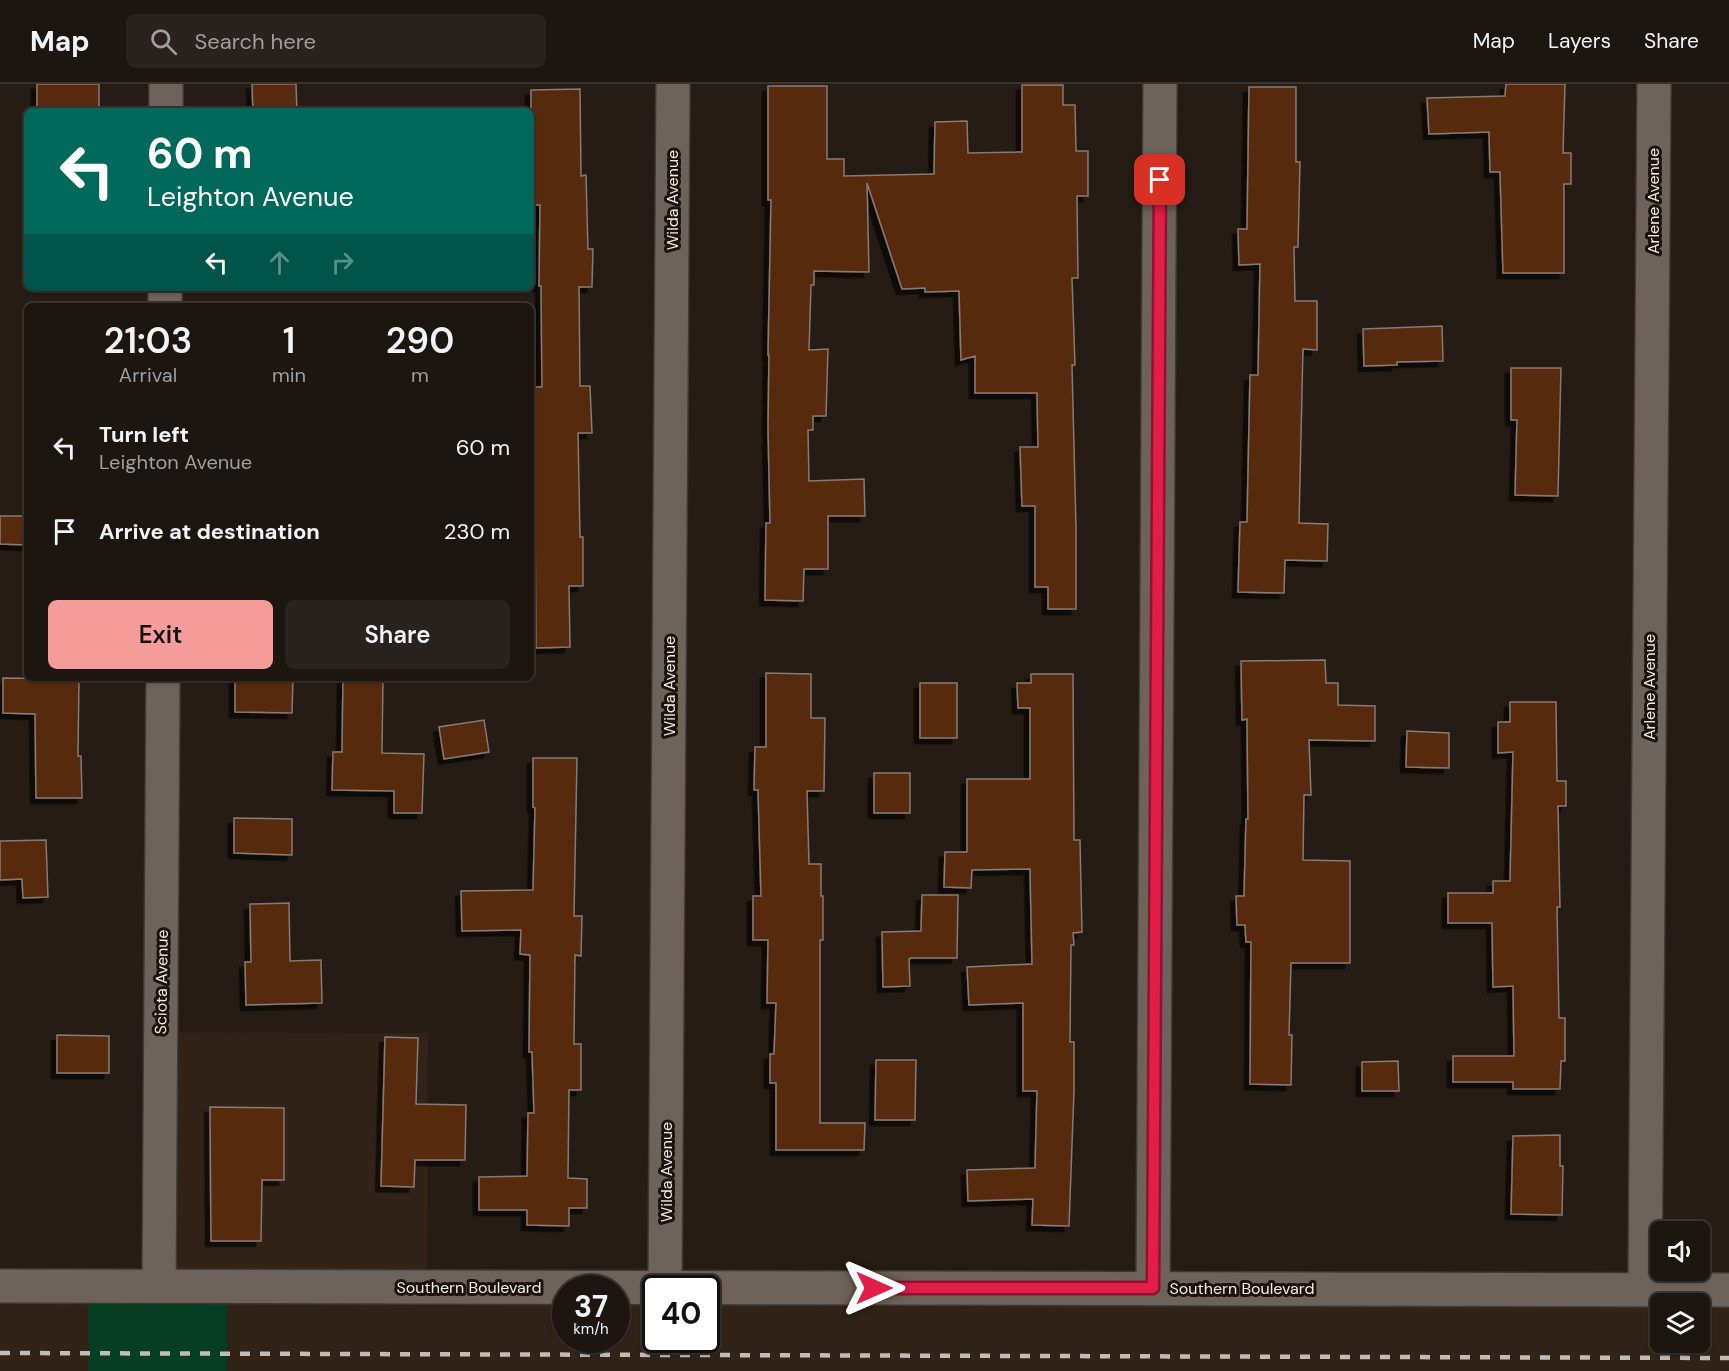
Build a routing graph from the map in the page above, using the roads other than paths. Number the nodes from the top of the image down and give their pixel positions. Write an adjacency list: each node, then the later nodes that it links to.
1 (166, 84): 5 (street)
2 (673, 84): 7 (street, Wilda Avenue)
3 (1160, 84): 12 (street)
4 (1654, 84): 13 (street, Arlene Avenue)
5 (166, 108)
6 (163, 681): 9 (street, Sciota Avenue)
7 (665, 1275)
8 (0, 1286): 9 (street, Southern Boulevard)
9 (159, 1286): 10 (street, Southern Boulevard)
10 (642, 1287)
11 (720, 1287): 12 (street, Southern Boulevard)
12 (1153, 1288): 13 (street, Southern Boulevard)
13 (1645, 1289): 14 (street, Southern Boulevard)
14 (1729, 1290)

